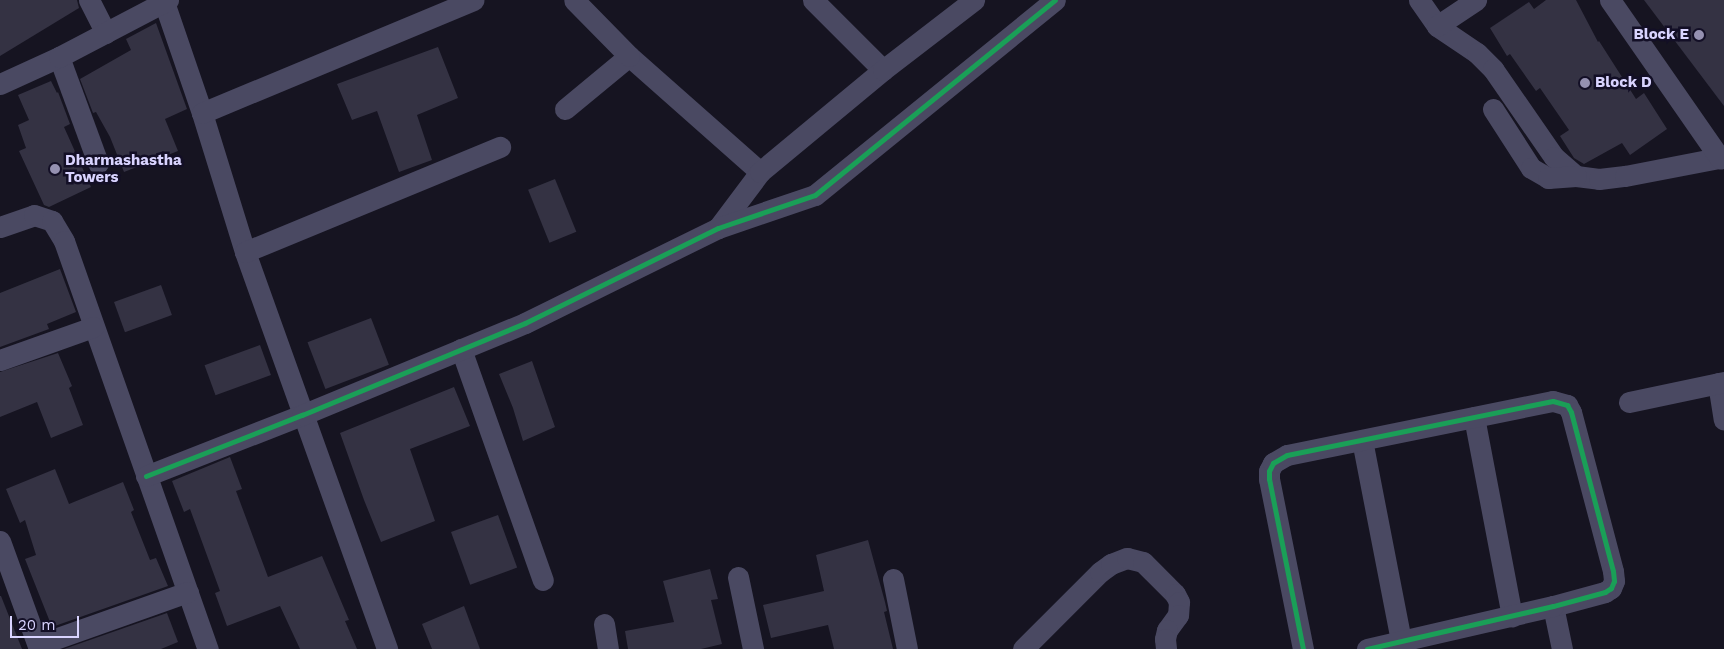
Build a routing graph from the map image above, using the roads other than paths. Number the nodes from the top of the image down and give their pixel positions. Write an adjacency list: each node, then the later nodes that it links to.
1 (89, 0): 12 (street)
2 (473, 0): 19 (street)
3 (574, 0): 13 (street)
4 (813, 0): 15 (street)
5 (974, 0): 15 (street)
6 (1055, 0): 26 (street)
7 (1419, 0): 11 (street)
8 (1476, 0): 11 (street)
9 (1610, 0): 21 (street)
10 (166, 1): 12 (street); 19 (street)
11 (1437, 26): 24 (street)
12 (106, 33): 14 (street)
13 (629, 56): 17 (street); 23 (street)
14 (59, 57): 16 (street); 22 (street)
15 (884, 70): 23 (street)
16 (0, 84)
17 (564, 109)
18 (1493, 109): 24 (street)
19 (202, 113): 27 (street)
20 (500, 147): 27 (street)
21 (1722, 157): 24 (street)
22 (98, 163)
23 (760, 172): 26 (street)
24 (1576, 176)
25 (0, 227): 28 (street)
26 (718, 228): 29 (street)
27 (245, 252): 33 (street)
28 (94, 327): 30 (street); 37 (street)
29 (461, 349): 33 (street); 42 (street)
30 (0, 360)
31 (1721, 382): 32 (street); 35 (street)
32 (1629, 402)
33 (302, 415): 37 (street); 50 (street)
34 (1474, 417): 36 (street); 44 (street); 45 (street)
35 (1724, 420)
36 (1362, 440): 47 (street); 56 (street)
37 (146, 476): 43 (street)
38 (0, 541): 39 (street)
39 (5, 567): 48 (street)
40 (738, 577): 52 (street)
41 (892, 578): 53 (street)
42 (543, 580)
43 (188, 592): 48 (street); 49 (street)
44 (1553, 606): 45 (street); 58 (street)
45 (1512, 616): 47 (street)
46 (604, 624): 51 (street)
47 (1401, 641): 57 (street)
48 (38, 647)
49 (208, 649)
50 (387, 649)
51 (608, 649)
52 (752, 649)
53 (907, 649)
54 (1023, 649): 55 (street)
55 (1166, 649)
56 (1303, 649)
57 (1367, 649)
58 (1562, 649)

